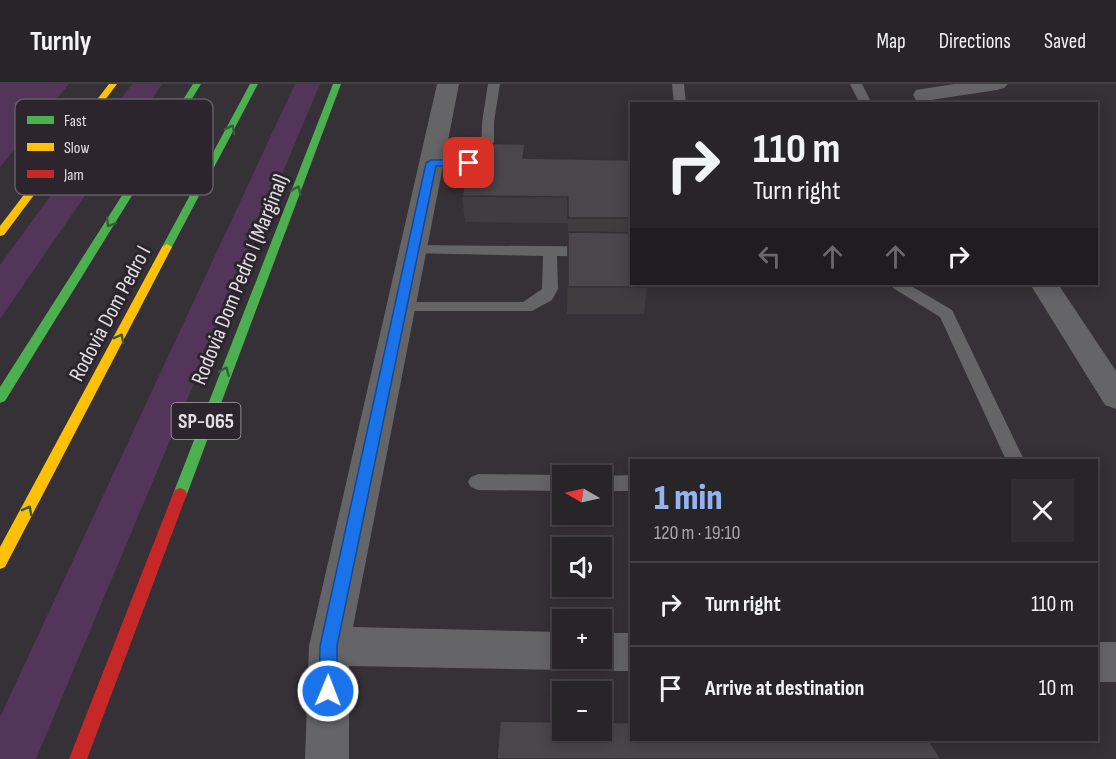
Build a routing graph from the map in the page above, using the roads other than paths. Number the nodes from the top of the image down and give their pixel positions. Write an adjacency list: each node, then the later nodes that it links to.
1 (113, 84): 11 (highway)
2 (197, 84): 12 (highway, Rodovia Dom Pedro I, one-way to 12)
3 (254, 84): 15 (highway, Rodovia Dom Pedro I, one-way to 3)
4 (337, 84): 29 (highway, Rodovia Dom Pedro I (Marginal) / SP-065, one-way to 4)
5 (448, 84): 16 (street)
6 (494, 84): 17 (lane)
7 (678, 84): 13 (lane)
8 (856, 84): 14 (lane)
9 (997, 84): 10 (street)
10 (924, 94)
11 (102, 99)
12 (188, 99)
13 (680, 102)
14 (865, 102)
15 (213, 161)
16 (431, 163): 17 (lane); 23 (street)
17 (487, 164): 18 (lane)
18 (509, 164)
19 (29, 195): 22 (highway)
20 (127, 195): 31 (highway, Rodovia Dom Pedro I, one-way to 31)
21 (195, 195): 37 (highway, Rodovia Dom Pedro I, one-way to 21)
22 (0, 233)
23 (413, 250): 24 (lane); 28 (street)
24 (550, 250): 25 (lane); 28 (lane)
25 (630, 252)
26 (900, 285): 32 (lane)
27 (1045, 285): 30 (street)
28 (402, 306): 38 (street)
29 (216, 395): 44 (highway, Rodovia Dom Pedro I (Marginal) / SP-065); 45 (highway)
30 (1116, 397)
31 (0, 398)
32 (1015, 459)
33 (478, 482): 34 (lane)
34 (552, 483)
35 (612, 483): 36 (lane)
36 (630, 483)
37 (0, 562)
38 (329, 646): 39 (street); 46 (street)
39 (552, 651)
40 (612, 652): 41 (street)
41 (630, 652)
42 (1098, 662): 43 (street)
43 (1116, 662)
44 (78, 759)
45 (84, 759)
46 (327, 759)

